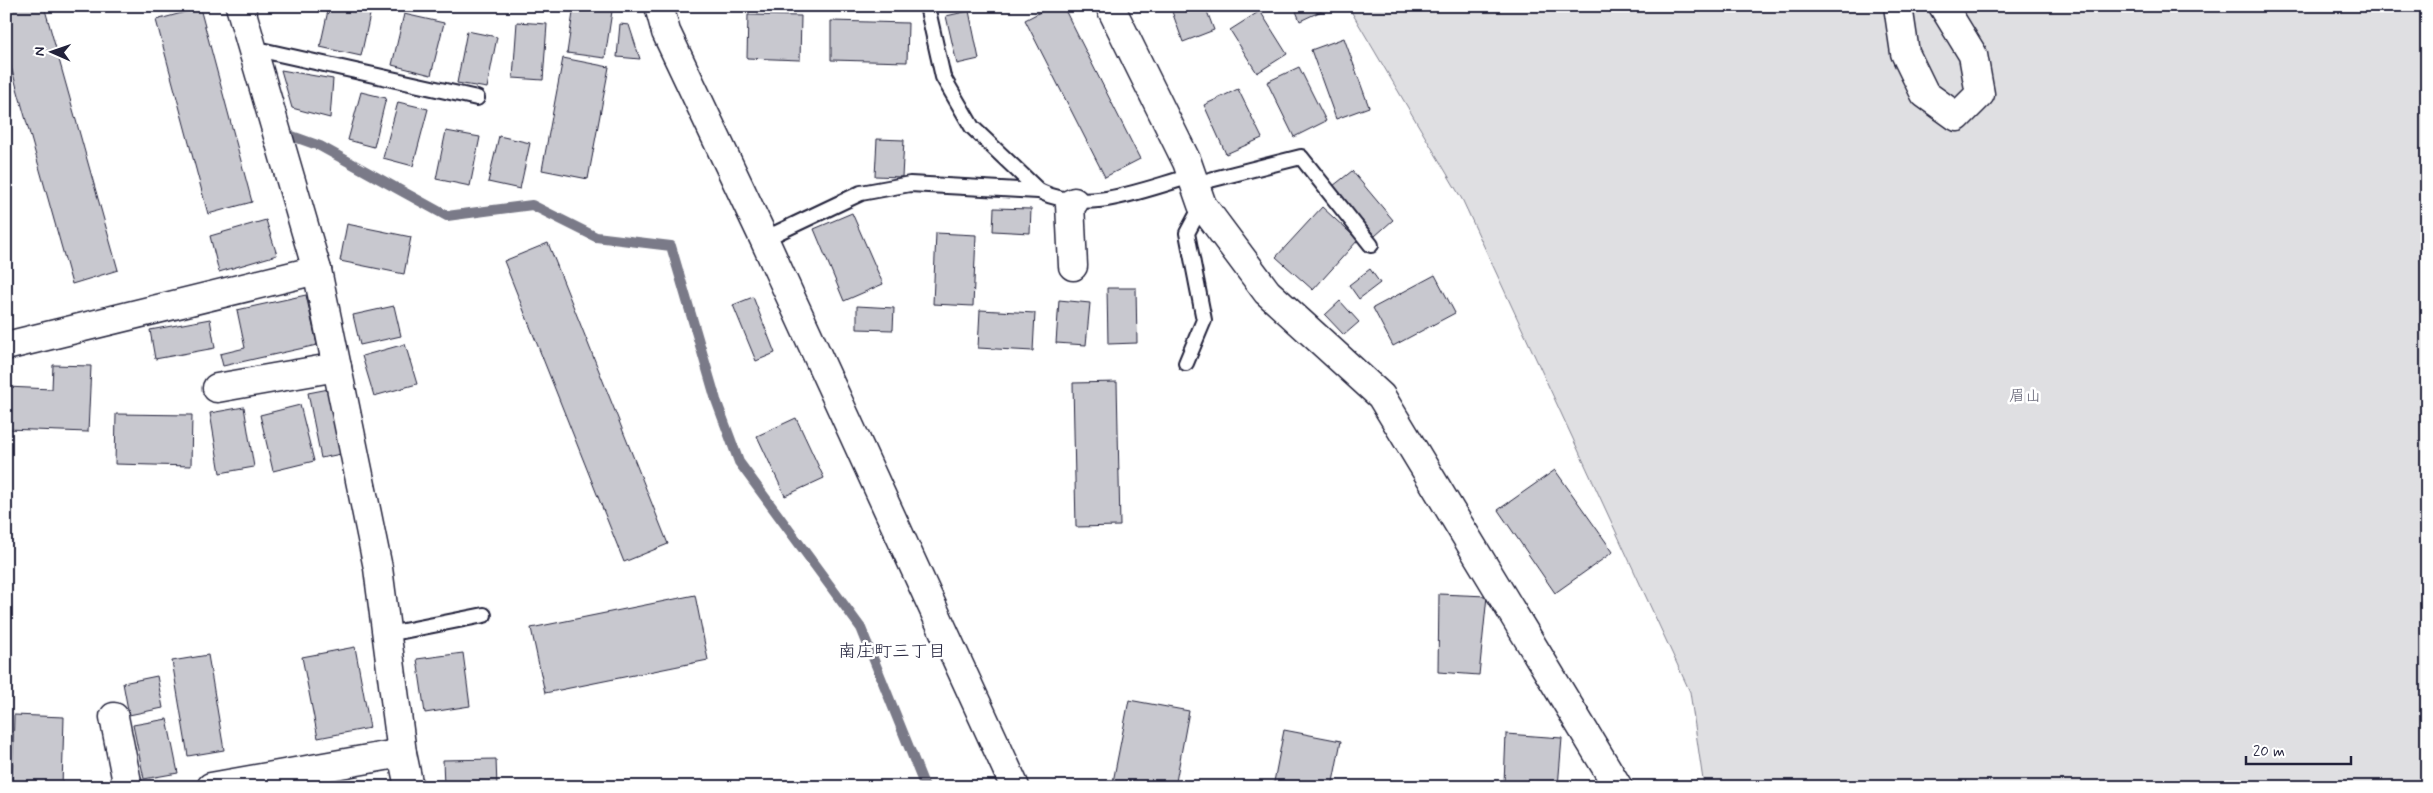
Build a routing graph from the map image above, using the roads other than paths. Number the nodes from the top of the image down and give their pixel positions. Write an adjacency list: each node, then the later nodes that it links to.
1 (240, 6): 7 (street)
2 (659, 6): 12 (street)
3 (927, 6): 10 (lane)
4 (1110, 6): 9 (street)
5 (1898, 6): 6 (street)
6 (1943, 6)
7 (252, 48): 8 (lane); 15 (street)
8 (477, 98)
9 (1196, 188): 11 (lane); 13 (lane); 17 (lane); 28 (street)
10 (1039, 191): 11 (lane); 12 (lane)
11 (1074, 202): 14 (street)
12 (764, 239): 27 (street)
13 (1371, 245)
14 (1073, 266)
15 (317, 270): 16 (street); 18 (street)
16 (6, 346)
17 (1186, 363)
18 (336, 367): 19 (street); 21 (street)
19 (217, 388)
20 (484, 614): 21 (lane)
21 (388, 634): 23 (street)
22 (114, 717): 24 (street)
23 (402, 753): 25 (street); 26 (street)
24 (128, 787)
25 (211, 787)
26 (409, 787)
27 (1015, 787)
28 (1618, 787)

